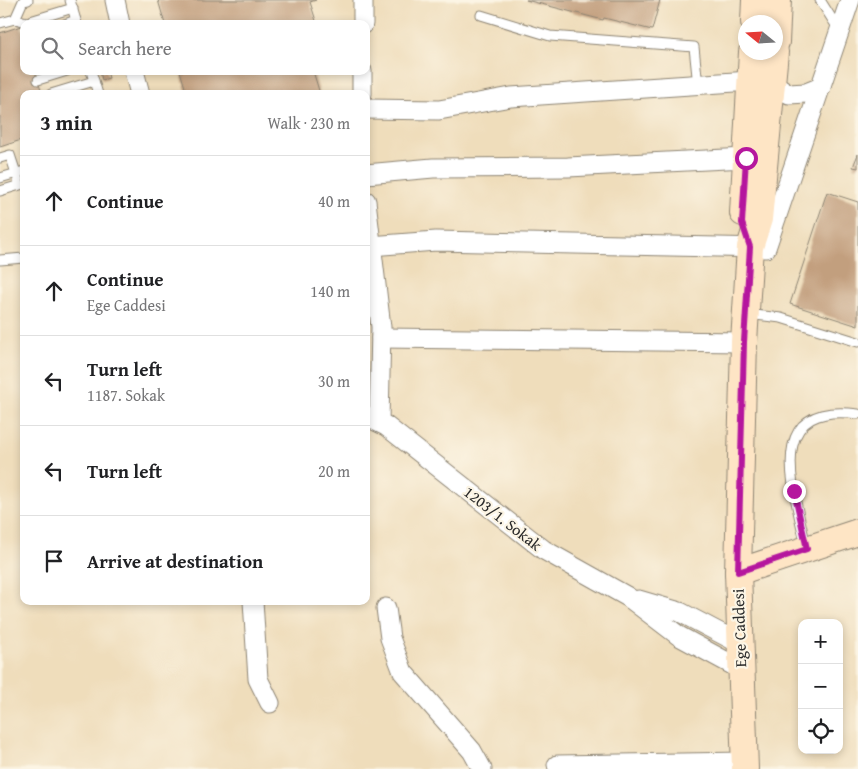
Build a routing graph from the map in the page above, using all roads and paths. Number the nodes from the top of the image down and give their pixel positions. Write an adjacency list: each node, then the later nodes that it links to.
1 (28, 0): 12 (lane)
2 (115, 0): 16 (street)
3 (363, 0): 17 (street)
4 (755, 0): 10 (street)
5 (778, 0): 11 (street)
6 (820, 0): 19 (lane)
7 (850, 0): 19 (street)
8 (72, 4): 14 (lane); 15 (lane)
9 (481, 15): 29 (lane)
10 (754, 15)
11 (777, 15)
12 (15, 19): 13 (lane); 18 (lane)
13 (20, 20)
14 (32, 20)
15 (76, 20)
16 (116, 20)
17 (363, 20)
18 (0, 23)
19 (839, 30): 30 (street)
20 (754, 60): 28 (street)
21 (771, 60): 28 (street)
22 (55, 75): 26 (lane)
23 (92, 75): 27 (lane)
24 (135, 75): 33 (street)
25 (362, 75): 34 (street)
26 (38, 80)
27 (94, 81): 31 (lane); 32 (lane)
28 (761, 82): 29 (street); 30 (street); 37 (street); 44 (street)
29 (698, 86): 35 (street)
30 (821, 87): 44 (street)
31 (64, 90)
32 (97, 90)
33 (139, 90)
34 (362, 90)
35 (370, 109)
36 (0, 158): 38 (lane)
37 (746, 158): 40 (street); 44 (street)
38 (18, 170): 39 (lane); 41 (lane); 42 (lane)
39 (0, 172)
40 (370, 174)
41 (0, 178)
42 (0, 192)
43 (370, 246): 44 (street); 48 (street)
44 (750, 247): 47 (street, Ege Caddesi)
45 (20, 258): 46 (lane)
46 (0, 260)
47 (746, 314): 49 (street, Ege Caddesi); 50 (lane)
48 (381, 338): 49 (street); 52 (street)
49 (744, 342): 55 (street, Ege Caddesi)
50 (858, 342)
51 (858, 414): 54 (lane)
52 (377, 421): 56 (street, 1203/1. Sokak)
53 (858, 532): 54 (street)
54 (807, 549): 55 (street)
55 (738, 572): 59 (street, Ege Caddesi)
56 (628, 598): 59 (street, 1203/1. Sokak); 60 (street, 1203/1. Sokak)
57 (253, 605): 61 (street)
58 (386, 608): 64 (street)
59 (739, 643): 60 (street, Ege Caddesi)
60 (740, 669): 63 (street, Ege Caddesi)
61 (270, 703)
62 (556, 765): 63 (street)
63 (745, 766)
64 (482, 769)

